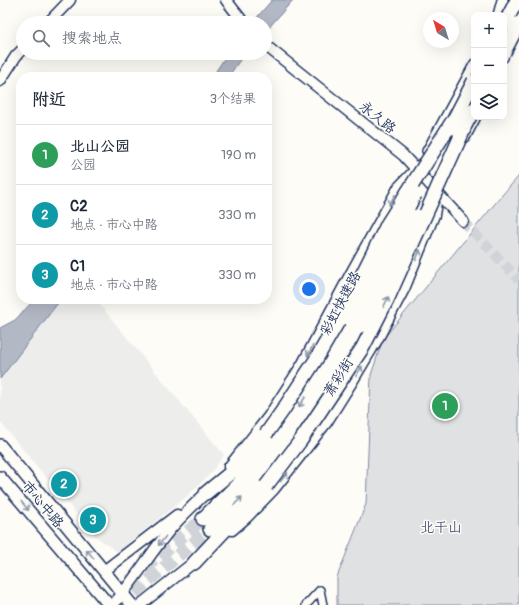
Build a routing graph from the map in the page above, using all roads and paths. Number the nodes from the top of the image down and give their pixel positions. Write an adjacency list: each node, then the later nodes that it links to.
1 (70, 0): 6 (main road)
2 (226, 0): 7 (main road)
3 (503, 0): 5 (street); 10 (street)
4 (517, 0): 8 (highway, bridge)
5 (498, 12)
6 (55, 16)
7 (239, 16)
8 (507, 19)
9 (519, 23): 11 (highway, bridge)
10 (506, 48)
11 (506, 48)
12 (272, 52): 23 (main road, 永久路)
13 (16, 56): 16 (main road)
14 (471, 69): 23 (street)
15 (471, 80): 23 (main road)
16 (0, 81)
17 (472, 84): 21 (highway, 彩虹快速路, bridge)
18 (471, 114): 22 (highway, 彩虹快速路, bridge)
19 (471, 114): 24 (main road, 萧彩街)
20 (476, 120): 24 (street)
21 (452, 122): 26 (highway, 彩虹快速路, bridge); 29 (highway, one-way to 29, bridge)
22 (464, 129): 26 (highway, 彩虹快速路, bridge); 31 (highway, one-way to 22, bridge)
23 (416, 170): 24 (main road, 永久路); 29 (main road, one-way to 29)
24 (438, 193): 25 (main road, 永久路); 31 (main road, 萧彩街, one-way to 24)
25 (463, 221)
26 (355, 323): 30 (highway, 彩虹快速路)
27 (0, 445): 32 (main road, 市心中路, one-way to 27)
28 (0, 477): 34 (main road, 市心中路, one-way to 34)
29 (206, 493): 32 (main road); 33 (main road, one-way to 33)
30 (206, 524)
31 (194, 563): 37 (main road, 萧彩街)
32 (104, 571): 33 (main road, 市心中路)
33 (123, 594): 35 (main road); 36 (main road, 市心中路)
34 (109, 605)
35 (112, 605)
36 (132, 605)
37 (140, 605)
38 (306, 605): 39 (street)
39 (323, 605)

